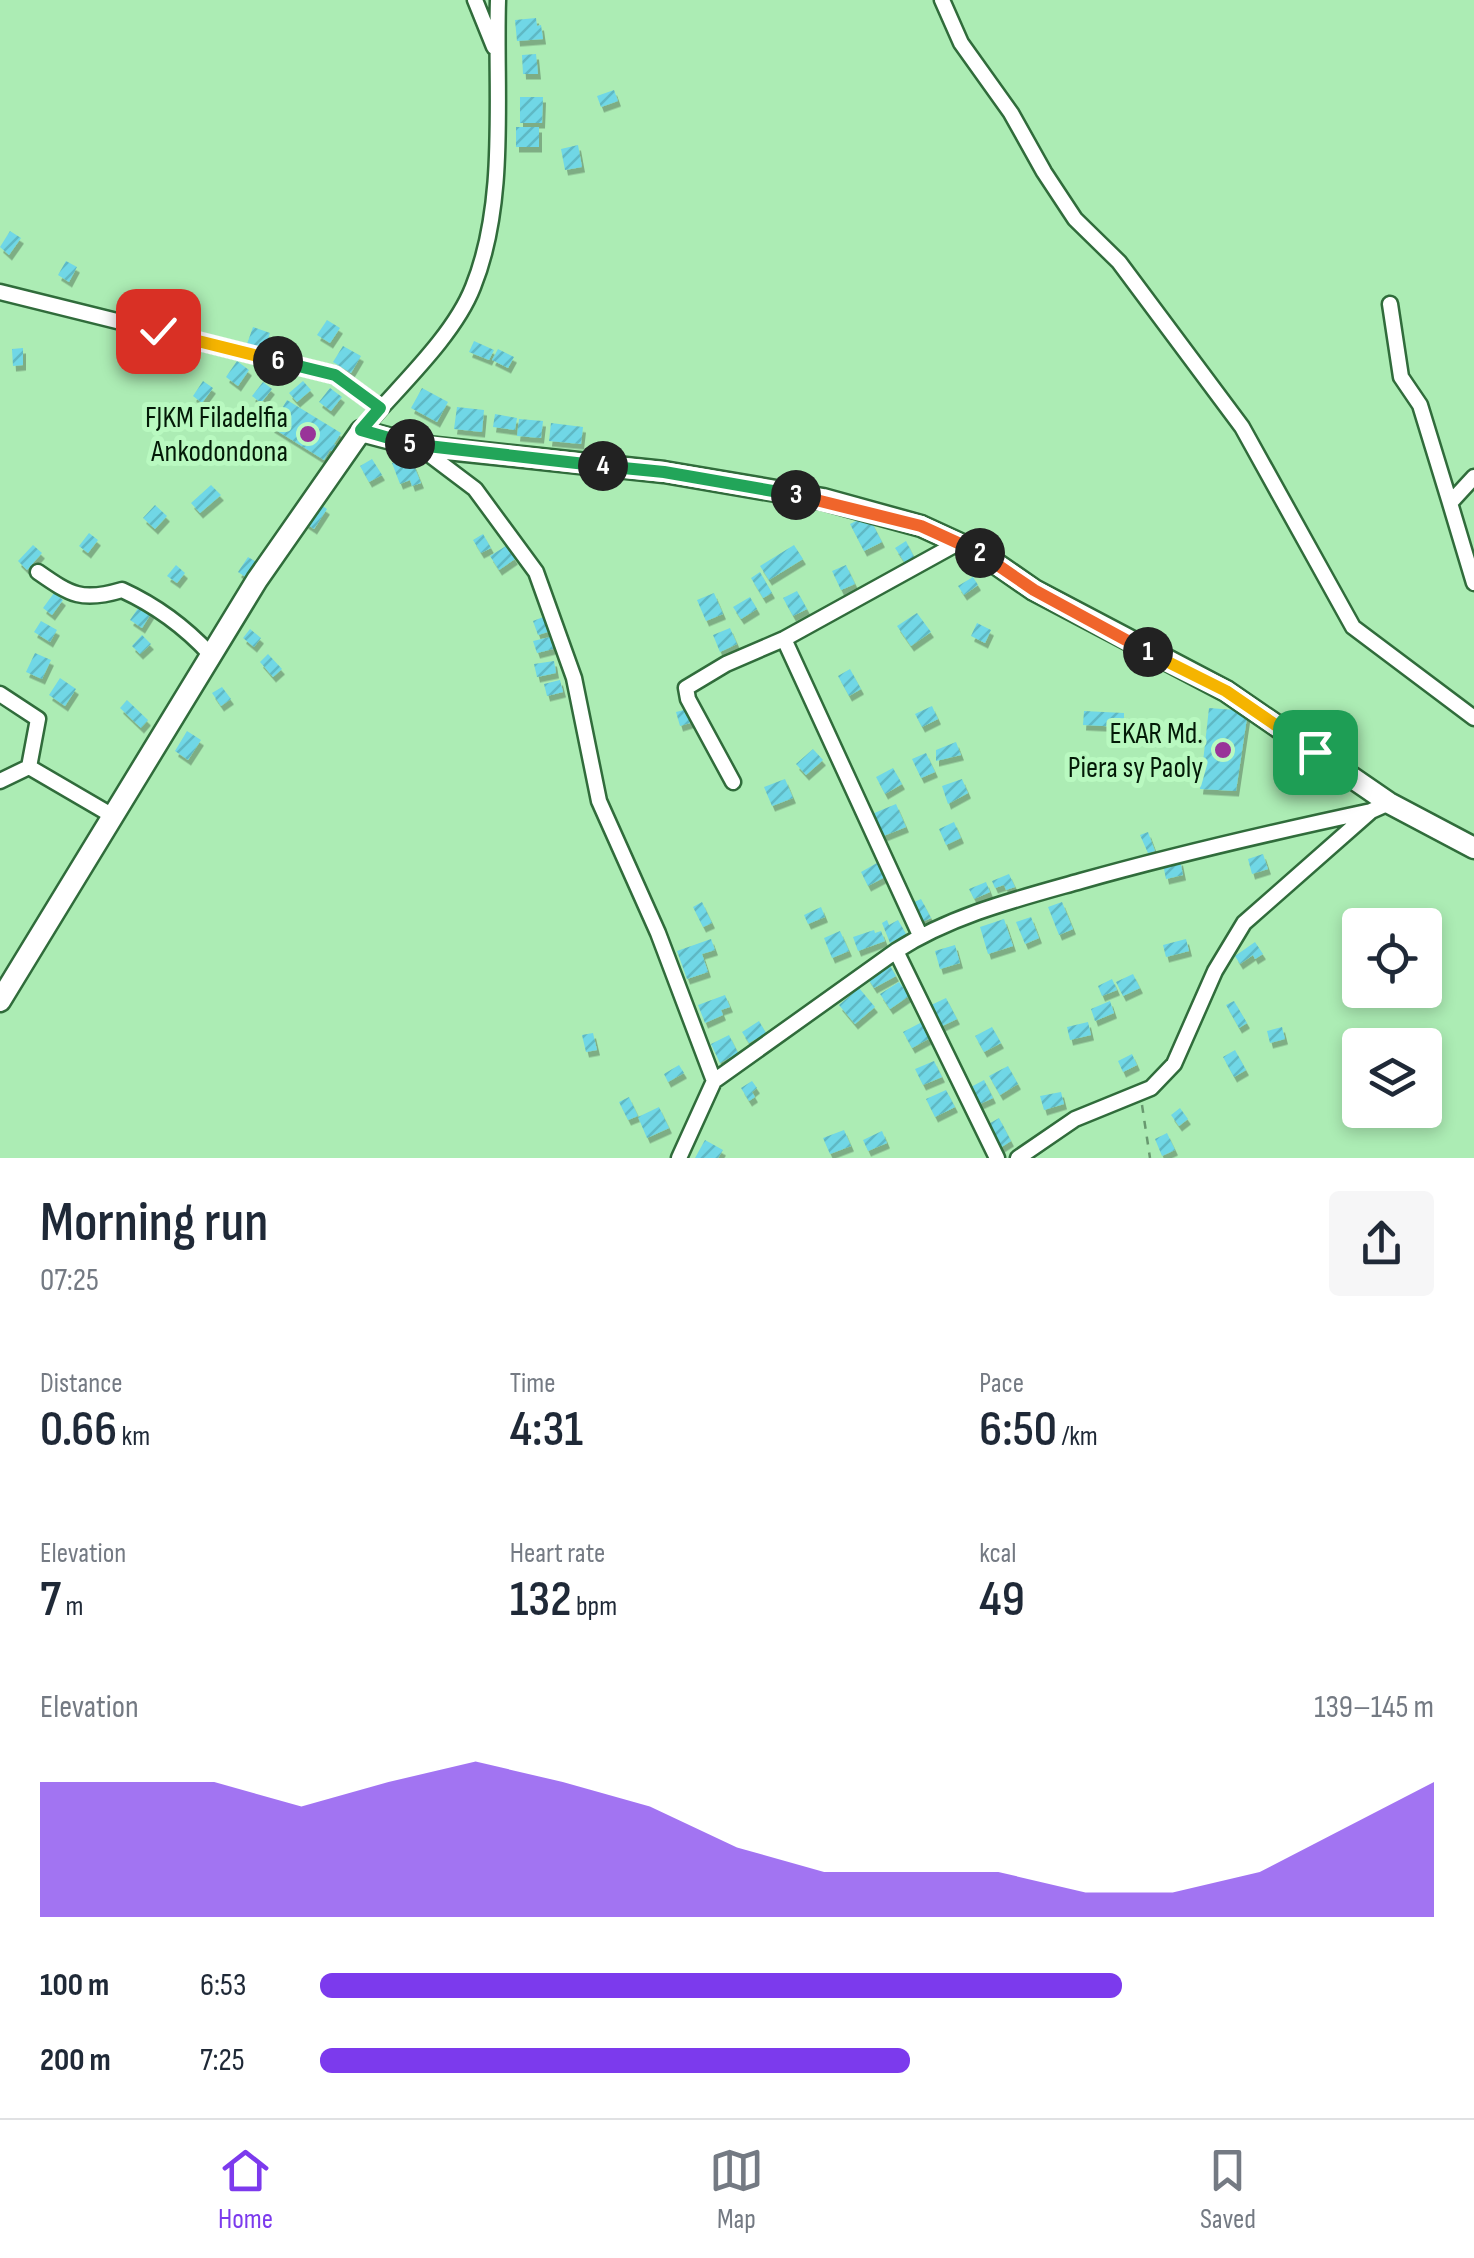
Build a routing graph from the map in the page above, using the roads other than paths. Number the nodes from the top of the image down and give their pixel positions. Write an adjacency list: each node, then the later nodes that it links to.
1 (475, 0): 4 (street)
2 (498, 0): 4 (street)
3 (942, 0): 18 (street)
4 (496, 52): 7 (street)
5 (0, 292): 7 (street)
6 (1390, 304): 11 (street)
7 (380, 408): 8 (street)
8 (361, 430): 9 (street); 16 (street)
9 (418, 446): 12 (street); 28 (street)
10 (1474, 476): 11 (street)
11 (1450, 502): 14 (street)
12 (958, 544): 15 (street); 22 (street)
13 (38, 572): 16 (street)
14 (1474, 583)
15 (784, 639): 21 (street); 25 (street)
16 (210, 654): 23 (street)
17 (0, 694): 19 (street)
18 (1474, 718)
19 (29, 767): 20 (street); 23 (street)
20 (0, 781)
21 (733, 782)
22 (1380, 807): 24 (street); 25 (street); 31 (street)
23 (114, 816): 27 (street)
24 (1474, 848)
25 (920, 936): 26 (street)
26 (896, 951): 28 (street); 30 (street)
27 (0, 1001)
28 (714, 1081): 29 (street)
29 (679, 1158)
30 (997, 1158)
31 (1018, 1158)

